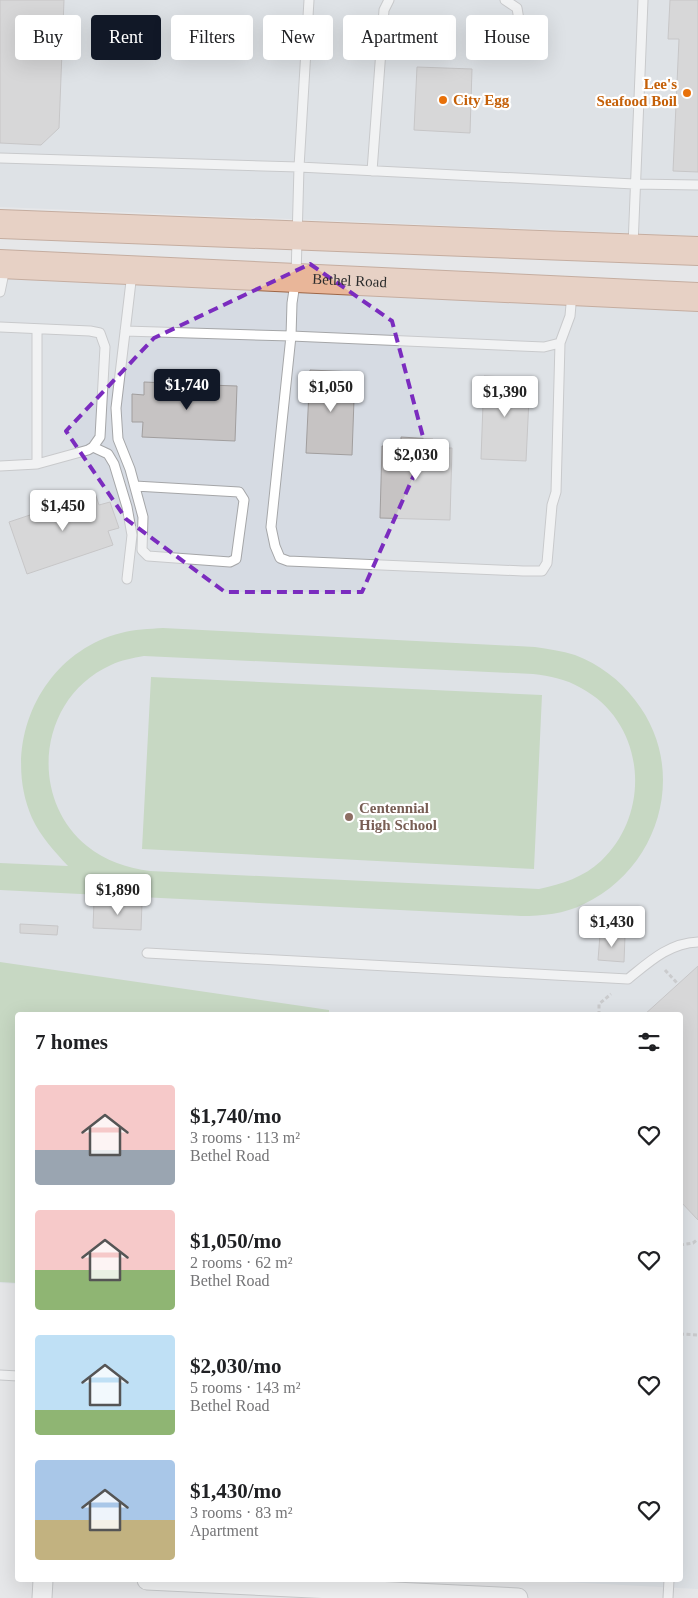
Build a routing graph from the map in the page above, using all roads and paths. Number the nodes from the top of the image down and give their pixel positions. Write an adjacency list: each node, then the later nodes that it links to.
1 (309, 0): 7 (lane)
2 (389, 0): 8 (lane)
3 (505, 0): 5 (lane)
4 (643, 0): 9 (lane)
5 (518, 15)
6 (0, 158): 7 (lane)
7 (299, 167): 8 (lane); 12 (lane)
8 (372, 171): 9 (lane)
9 (634, 184): 10 (lane); 13 (lane)
10 (698, 185)
11 (0, 224): 12 (main road)
12 (298, 236): 13 (main road); 17 (lane)
13 (633, 249): 14 (main road)
14 (698, 251)
15 (3, 264): 16 (main road, Bethel Road); 19 (lane)
16 (133, 270): 17 (main road, Bethel Road); 23 (lane)
17 (296, 277): 18 (main road, Bethel Road); 24 (lane)
18 (572, 290): 20 (main road, Bethel Road); 25 (lane)
19 (0, 292)
20 (698, 297)
21 (0, 327): 22 (lane)
22 (37, 329): 26 (lane); 27 (lane)
23 (126, 331): 24 (lane); 29 (lane)
24 (291, 336): 25 (lane); 25 (lane)
25 (560, 343)
26 (93, 447): 27 (lane); 30 (lane)
27 (37, 464): 28 (lane)
28 (0, 466)
29 (135, 486): 29 (lane)
30 (127, 579)
31 (698, 942): 32 (lane)
32 (147, 953)
33 (698, 1239): 34 (path)
34 (696, 1243): 35 (path)
35 (683, 1245)
36 (683, 1334): 37 (path)
37 (698, 1334)
38 (0, 1376): 39 (lane)
39 (15, 1376)
40 (43, 1582): 44 (street)
41 (231, 1582): 43 (street)
42 (669, 1582): 46 (lane)
43 (380, 1586): 45 (street)
44 (42, 1598)
45 (518, 1598)
46 (668, 1598)

